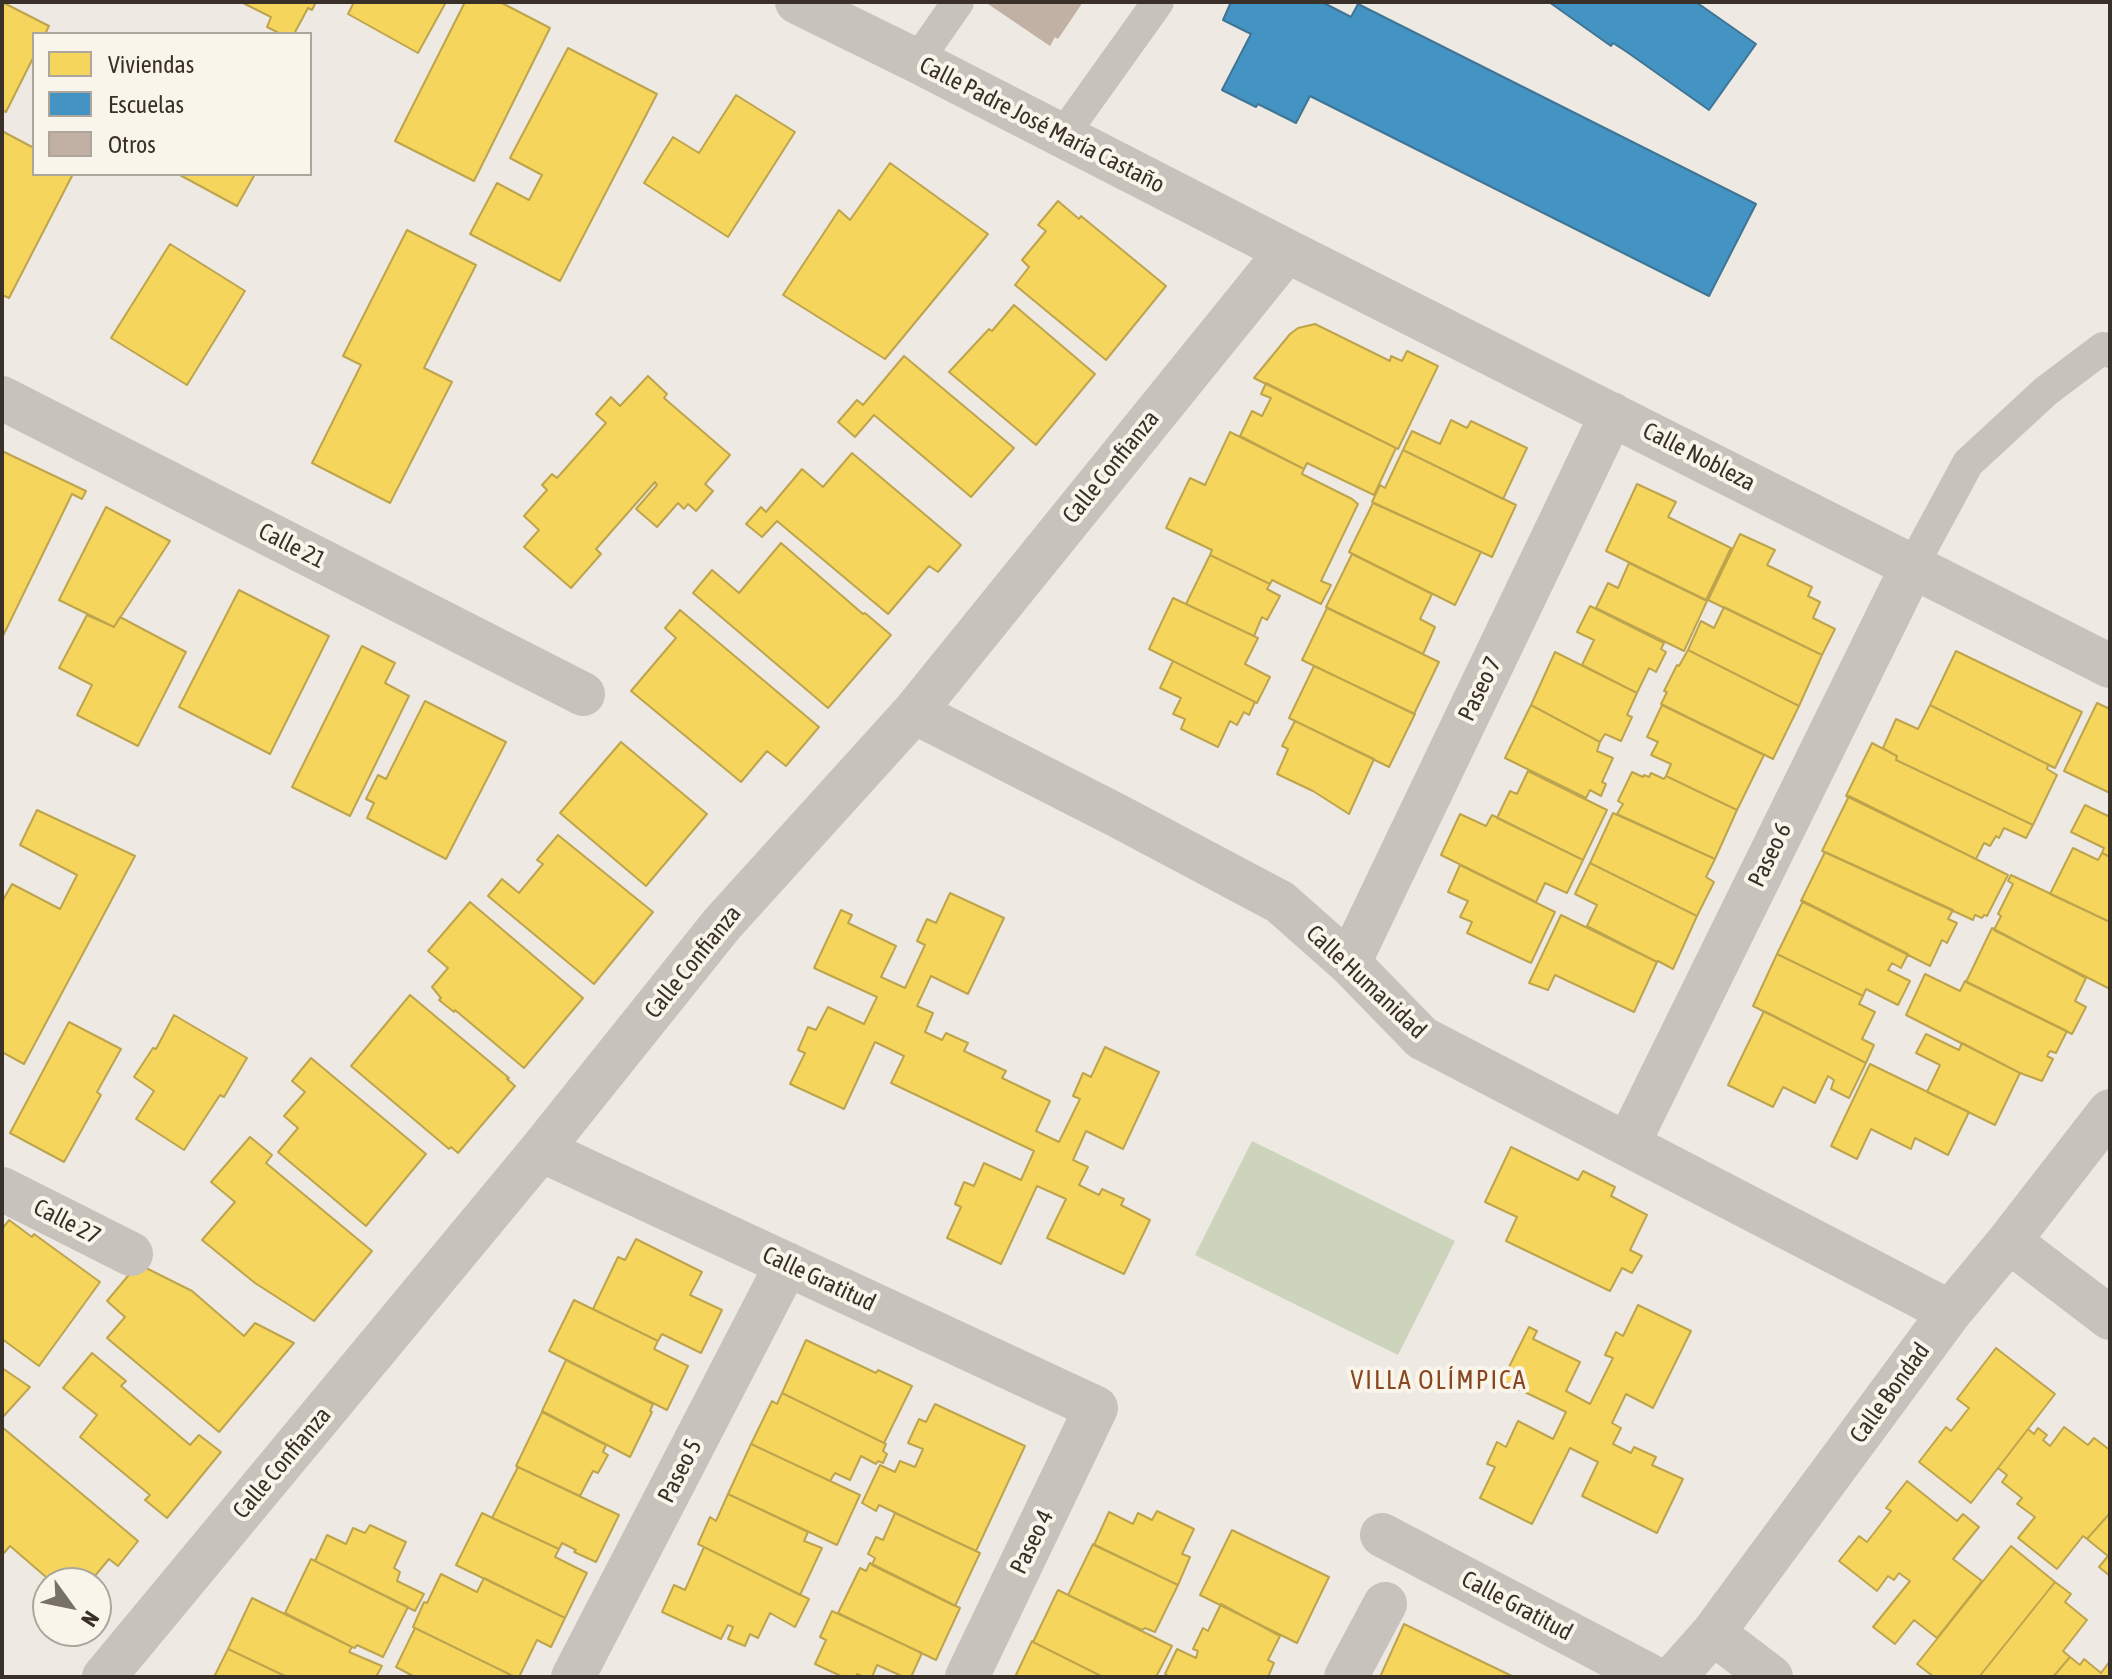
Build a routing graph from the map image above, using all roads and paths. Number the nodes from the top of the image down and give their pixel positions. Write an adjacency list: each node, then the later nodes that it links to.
1 (797, 2): 4 (street, Calle Padre José María Castaño)
2 (958, 2): 4 (lane)
3 (1158, 2): 5 (lane)
4 (917, 61): 5 (street, Calle Padre José María Castaño)
5 (1063, 135): 6 (street, Calle Padre José María Castaño)
6 (1287, 251): 9 (street, Calle Nobleza); 13 (street, Calle Confianza)
7 (2110, 352): 10 (lane)
8 (2, 398): 12 (street, Calle 21)
9 (1612, 414): 10 (street, Calle Nobleza); 14 (street, Paseo 7)
10 (1913, 565): 11 (street, Calle Nobleza); 16 (street, Paseo 6)
11 (2110, 666)
12 (583, 694)
13 (914, 712): 14 (street, Calle Humanidad); 17 (street, Calle Confianza)
14 (1349, 963): 16 (street, Calle Humanidad)
15 (2110, 1111): 19 (street, Calle Bondad)
16 (1628, 1144): 22 (street, Calle Humanidad)
17 (541, 1150): 21 (street, Calle Gratitud); 28 (street, Calle Confianza)
18 (2, 1189): 20 (street, Calle 27)
19 (2009, 1241): 22 (street, Calle Bondad); 23 (street)
20 (131, 1254)
21 (787, 1264): 24 (street, Calle Gratitud); 29 (street, Paseo 5)
22 (1950, 1312): 27 (street, Calle Bondad)
23 (2110, 1318)
24 (1096, 1408): 30 (street, Paseo 4)
25 (1382, 1535): 32 (street, Calle Gratitud)
26 (1385, 1604): 31 (street)
27 (1713, 1633): 33 (street, Calle Bondad); 34 (street)
28 (104, 1677)
29 (573, 1677)
30 (967, 1677)
31 (1346, 1677)
32 (1652, 1677)
33 (1674, 1677)
34 (1771, 1677)

